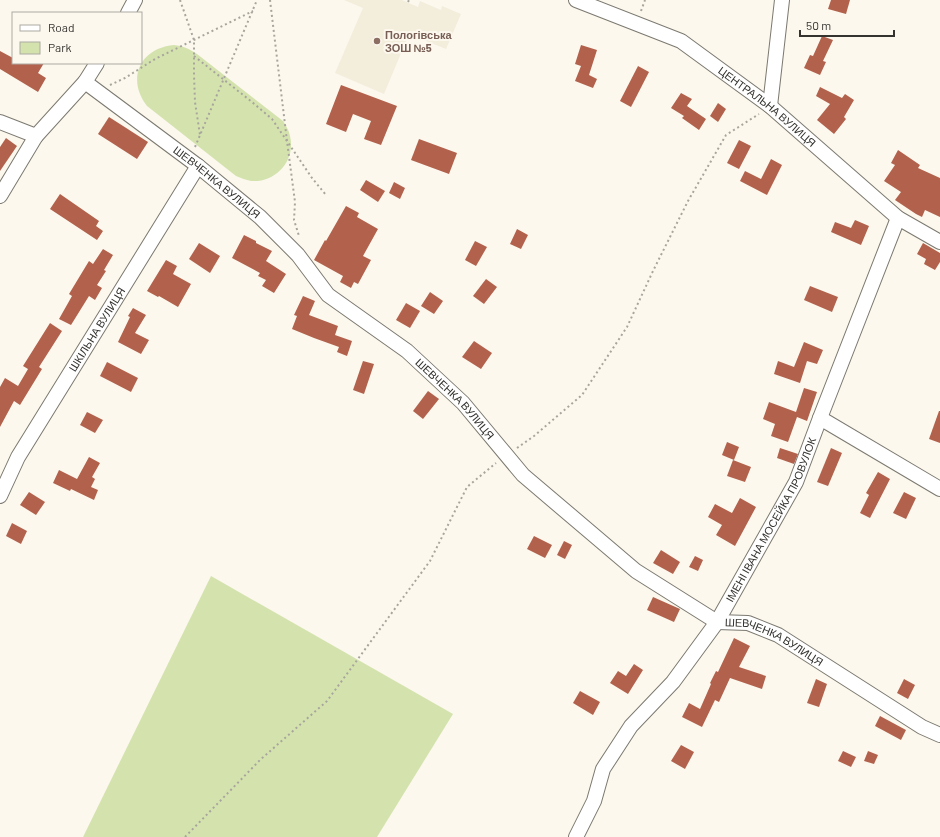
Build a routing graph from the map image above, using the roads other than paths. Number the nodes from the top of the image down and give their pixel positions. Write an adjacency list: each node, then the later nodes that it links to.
1 (136, 0): 4 (street)
2 (576, 0): 7 (street, ЦЕНТРАЛЬНА ВУЛИЦЯ)
3 (782, 0): 7 (street)
4 (129, 12)
5 (96, 64): 6 (street)
6 (85, 82): 9 (street); 10 (street, ШЕВЧЕНКА ВУЛИЦЯ)
7 (770, 106): 12 (street, ЦЕНТРАЛЬНА ВУЛИЦЯ)
8 (0, 122): 9 (street)
9 (36, 136): 11 (street)
10 (194, 163): 16 (street, ШКІЛЬНА ВУЛИЦЯ); 17 (street, ШЕВЧЕНКА ВУЛИЦЯ)
11 (0, 196)
12 (898, 218): 13 (street, ЦЕНТРАЛЬНА ВУЛИЦЯ); 14 (street, ІМЕНІ ІВАНА МОСЕЙКА ПРОВУЛОК)
13 (940, 242)
14 (820, 418): 15 (street); 17 (street, ІМЕНІ ІВАНА МОСЕЙКА ПРОВУЛОК)
15 (940, 489)
16 (0, 496)
17 (717, 622): 18 (street, ШЕВЧЕНКА ВУЛИЦЯ); 19 (street, ІМЕНІ ІВАНА МОСЕЙКА ПРОВУЛОК)
18 (940, 735)
19 (576, 837)

